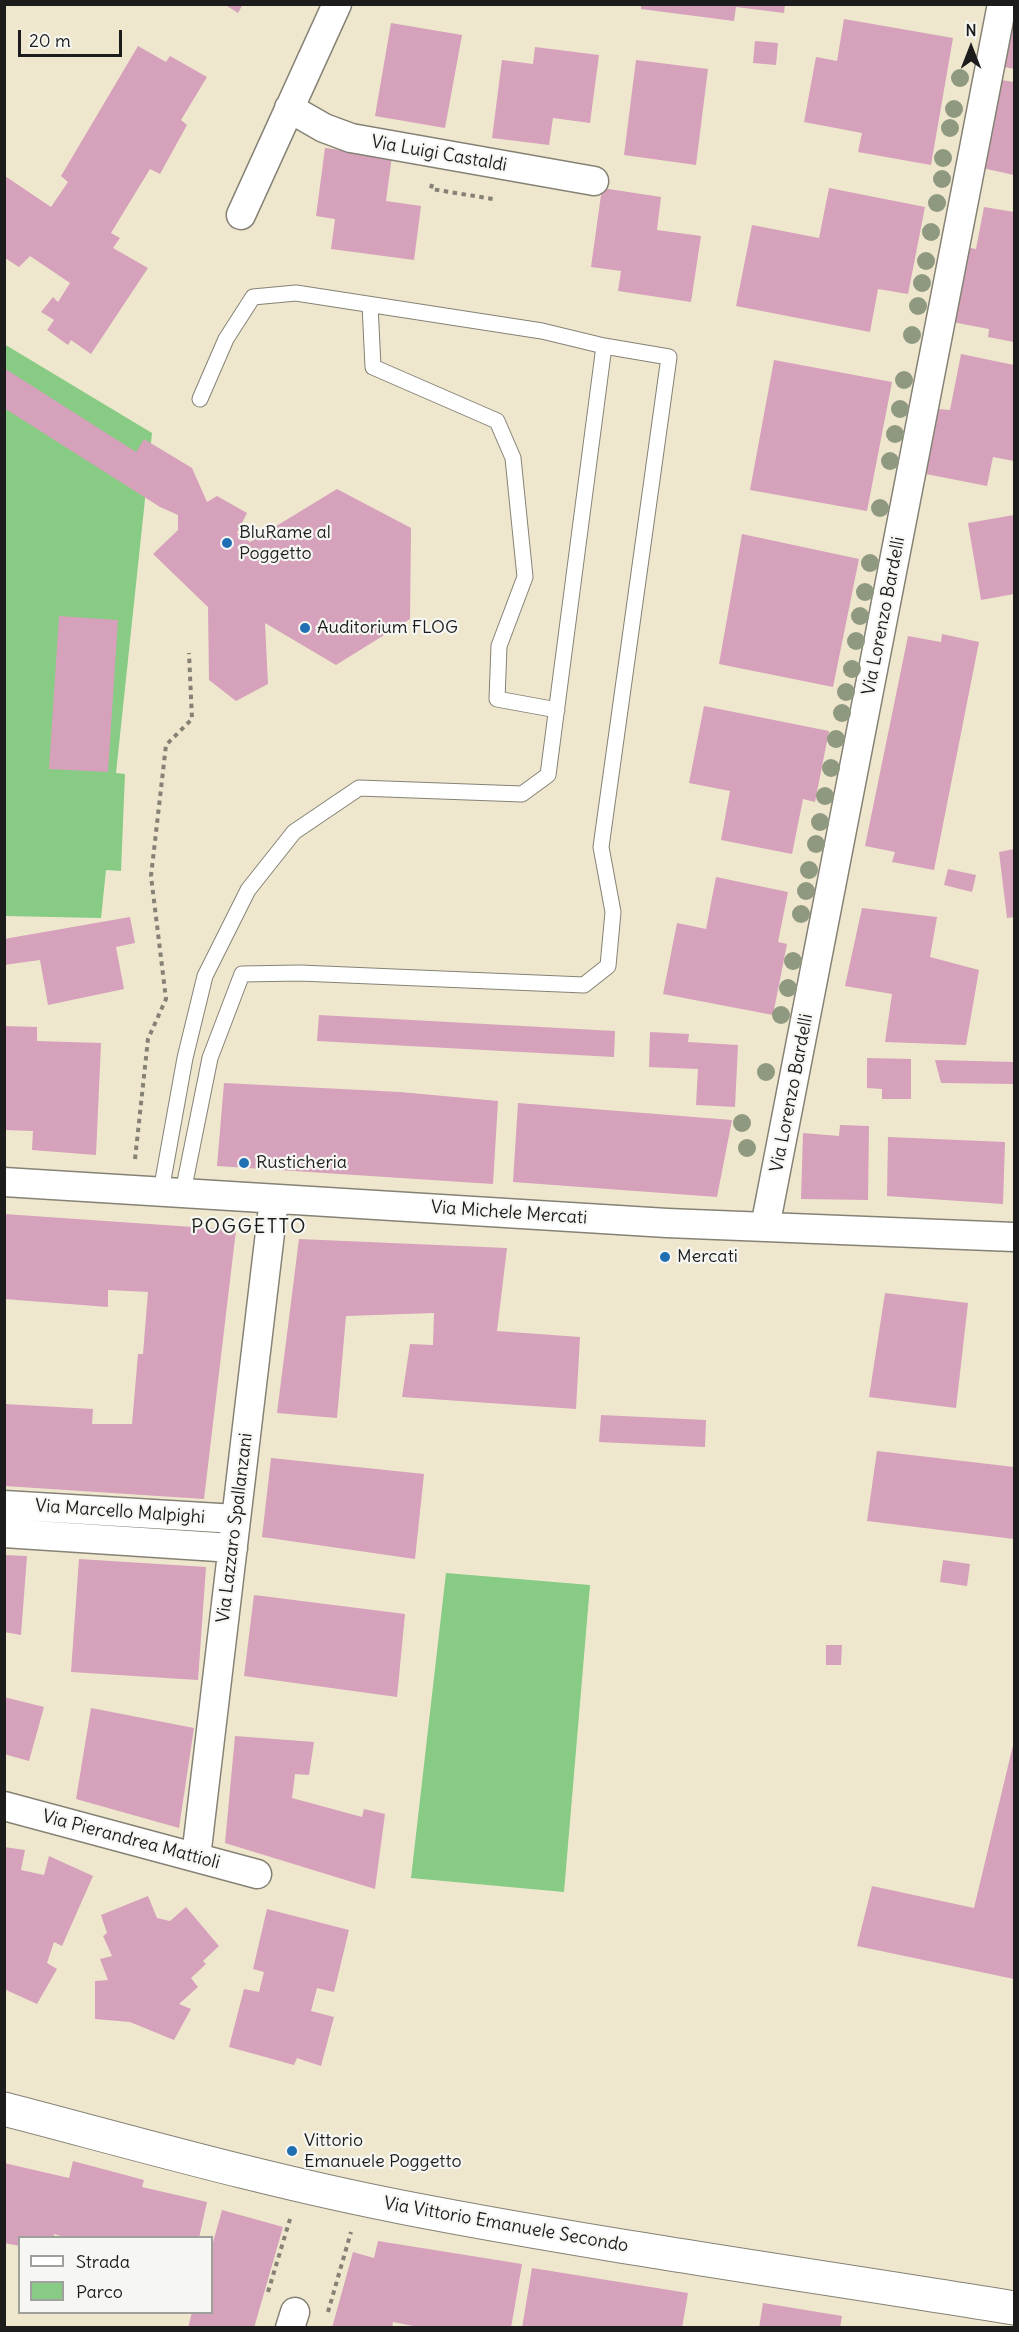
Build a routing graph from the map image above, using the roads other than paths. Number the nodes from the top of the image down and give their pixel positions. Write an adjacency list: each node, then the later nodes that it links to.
1 (338, 4): 3 (street)
2 (1002, 4): 13 (street, Via Lorenzo Bardelli)
3 (289, 108): 4 (street, Via Luigi Castaldi); 5 (street)
4 (594, 181)
5 (241, 215)
6 (370, 305): 7 (lane); 8 (lane); 9 (lane)
7 (604, 346): 9 (lane); 11 (lane)
8 (200, 399)
9 (557, 710): 11 (lane)
10 (4, 1182): 11 (street, Via Michele Mercati)
11 (172, 1191): 12 (street, Via Michele Mercati)
12 (274, 1199): 13 (street, Via Michele Mercati); 16 (street, Via Lazzaro Spallanzani)
13 (765, 1227): 14 (street, Via Michele Mercati)
14 (1014, 1237)
15 (4, 1505): 16 (street, Via Marcello Malpighi)
16 (236, 1520): 18 (street, Via Lazzaro Spallanzani)
17 (4, 1533): 18 (street, Via Marcello Malpighi)
18 (233, 1548): 20 (street, Via Lazzaro Spallanzani)
19 (4, 1806): 20 (street, Via Pierandrea Mattioli)
20 (196, 1857): 21 (street, Via Pierandrea Mattioli)
21 (257, 1874)
22 (4, 2109): 23 (street, Via Vittorio Emanuele Secondo)
23 (1014, 2308)

